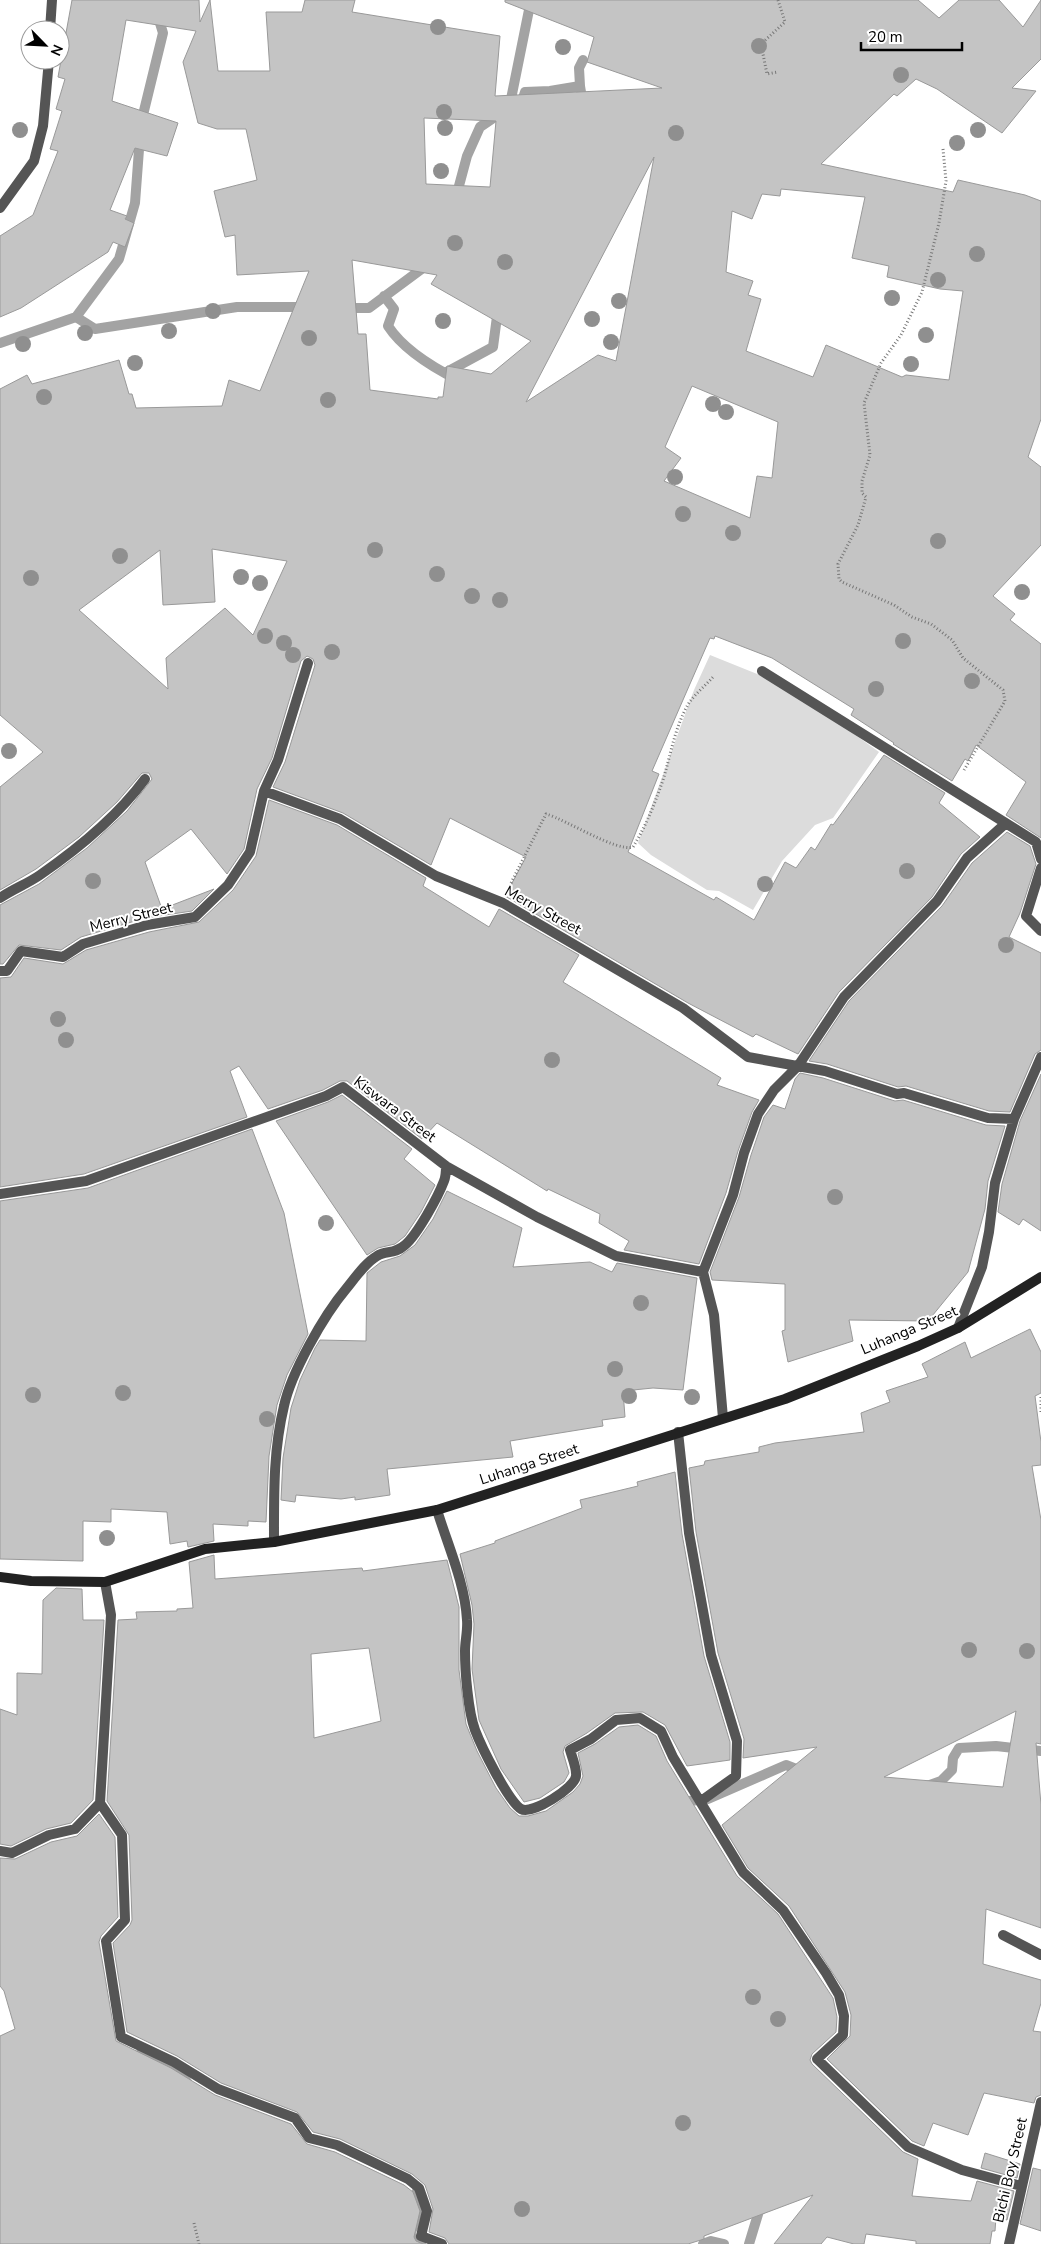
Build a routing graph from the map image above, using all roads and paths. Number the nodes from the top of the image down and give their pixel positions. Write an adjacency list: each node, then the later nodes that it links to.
1 (52, 0): 3 (street)
2 (778, 0): 5 (path)
3 (51, 20)
4 (48, 70): 7 (street)
5 (778, 72)
6 (943, 149): 12 (path)
7 (0, 208)
8 (308, 663): 13 (street, Merry Street)
9 (762, 671): 12 (street)
10 (713, 678): 18 (path)
11 (146, 779): 17 (street)
12 (950, 790): 14 (street)
13 (264, 792): 18 (street, Merry Street); 20 (street, Merry Street)
14 (1005, 824): 15 (street); 22 (street)
15 (1041, 859)
16 (1041, 868): 19 (street)
17 (0, 898)
18 (503, 903): 22 (street, Merry Street)
19 (1041, 931)
20 (0, 971)
21 (1041, 1057): 23 (street)
22 (798, 1066): 23 (street, Merry Street); 26 (street)
23 (1014, 1119): 28 (street)
24 (446, 1166): 25 (street, Kiswara Street); 26 (street, Kiswara Street); 34 (street)
25 (0, 1194)
26 (703, 1272): 31 (street)
27 (1041, 1277): 28 (street, Luhanga Street)
28 (958, 1328): 31 (street, Luhanga Street)
29 (1041, 1397): 30 (path)
30 (1041, 1412)
31 (722, 1418): 32 (street, Luhanga Street)
32 (678, 1432): 33 (street, Luhanga Street); 37 (street)
33 (437, 1510): 34 (street, Luhanga Street); 37 (street)
34 (274, 1542): 36 (street, Luhanga Street)
35 (0, 1577): 36 (street, Luhanga Street)
36 (105, 1582): 38 (street)
37 (701, 1801): 43 (street)
38 (100, 1803): 39 (street); 46 (street)
39 (0, 1851)
40 (1003, 1935): 41 (street)
41 (1041, 1955)
42 (1041, 2102): 43 (street, Bichi Boy Street)
43 (1021, 2186): 47 (street, Bichi Boy Street)
44 (194, 2223): 45 (path)
45 (198, 2244)
46 (442, 2244)
47 (1009, 2244)

